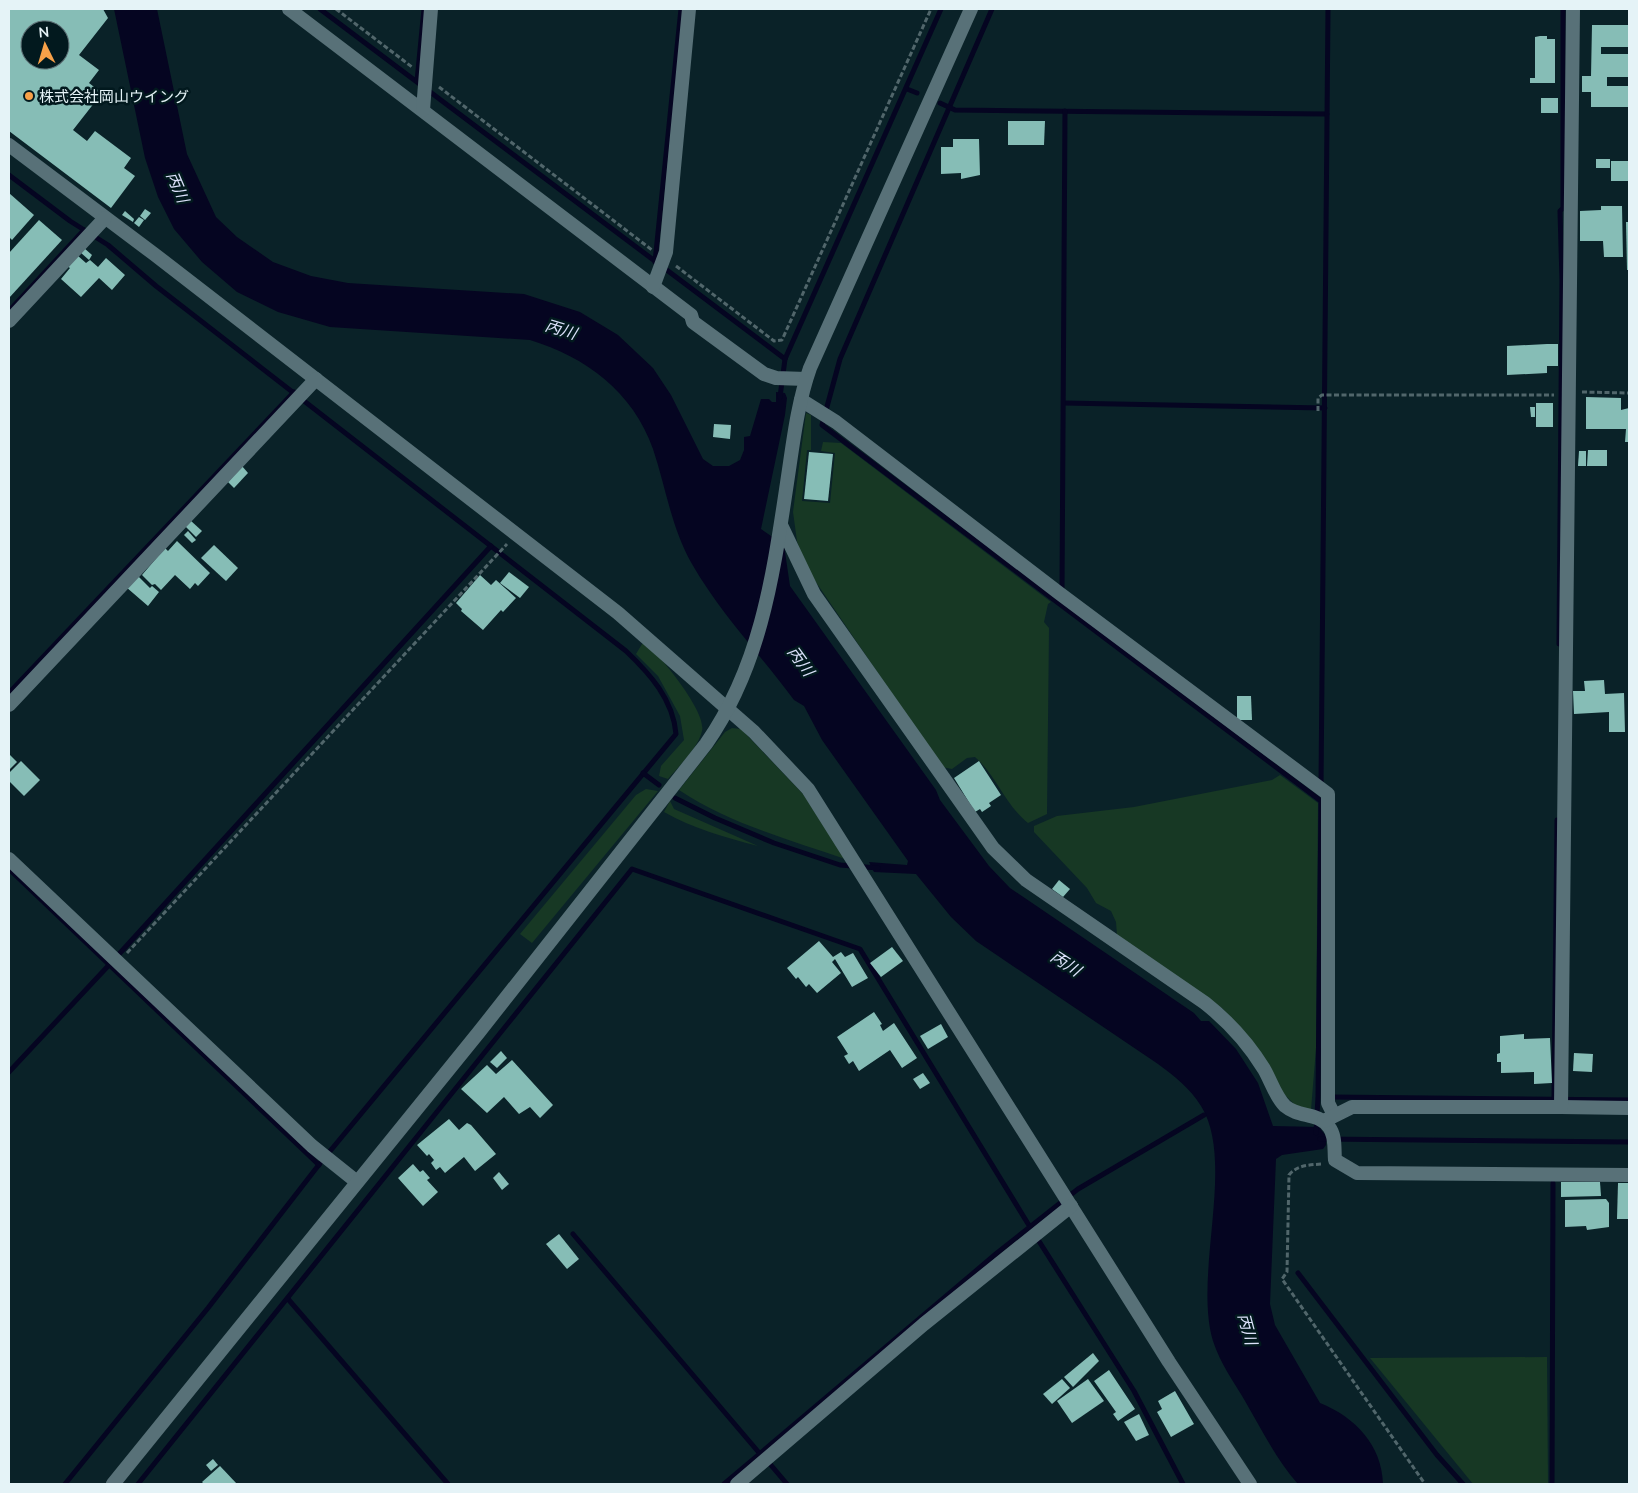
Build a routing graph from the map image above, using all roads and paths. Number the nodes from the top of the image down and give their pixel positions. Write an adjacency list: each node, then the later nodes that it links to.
1 (288, 9): 9 (street)
2 (336, 9): 8 (path)
3 (431, 9): 8 (street)
4 (689, 9): 13 (street)
5 (931, 9): 13 (path)
6 (971, 9): 16 (street)
7 (1573, 9): 19 (street)
8 (422, 74): 9 (street); 12 (path)
9 (423, 110): 14 (street)
10 (9, 145): 11 (street)
11 (106, 218): 15 (street); 17 (street)
12 (652, 250)
13 (664, 259): 14 (street)
14 (653, 287): 16 (street)
15 (9, 320)
16 (806, 379): 20 (street)
17 (312, 384): 24 (street); 25 (street)
18 (1629, 393): 19 (path)
19 (1564, 394): 21 (path); 28 (street)
20 (801, 400): 22 (street); 30 (street)
21 (1318, 411)
22 (780, 531): 24 (street); 30 (street)
23 (503, 549): 27 (path)
24 (731, 704): 33 (street); 34 (street)
25 (9, 705)
26 (9, 859): 27 (street)
27 (118, 962): 33 (street)
28 (1562, 1101): 29 (street); 30 (street)
29 (1629, 1108)
30 (1324, 1111): 31 (street)
31 (1335, 1155): 32 (street); 38 (path)
32 (1629, 1175)
33 (357, 1182): 35 (street)
34 (1068, 1201): 36 (street); 37 (street)
35 (113, 1484)
36 (737, 1484)
37 (1250, 1484)
38 (1426, 1484)

